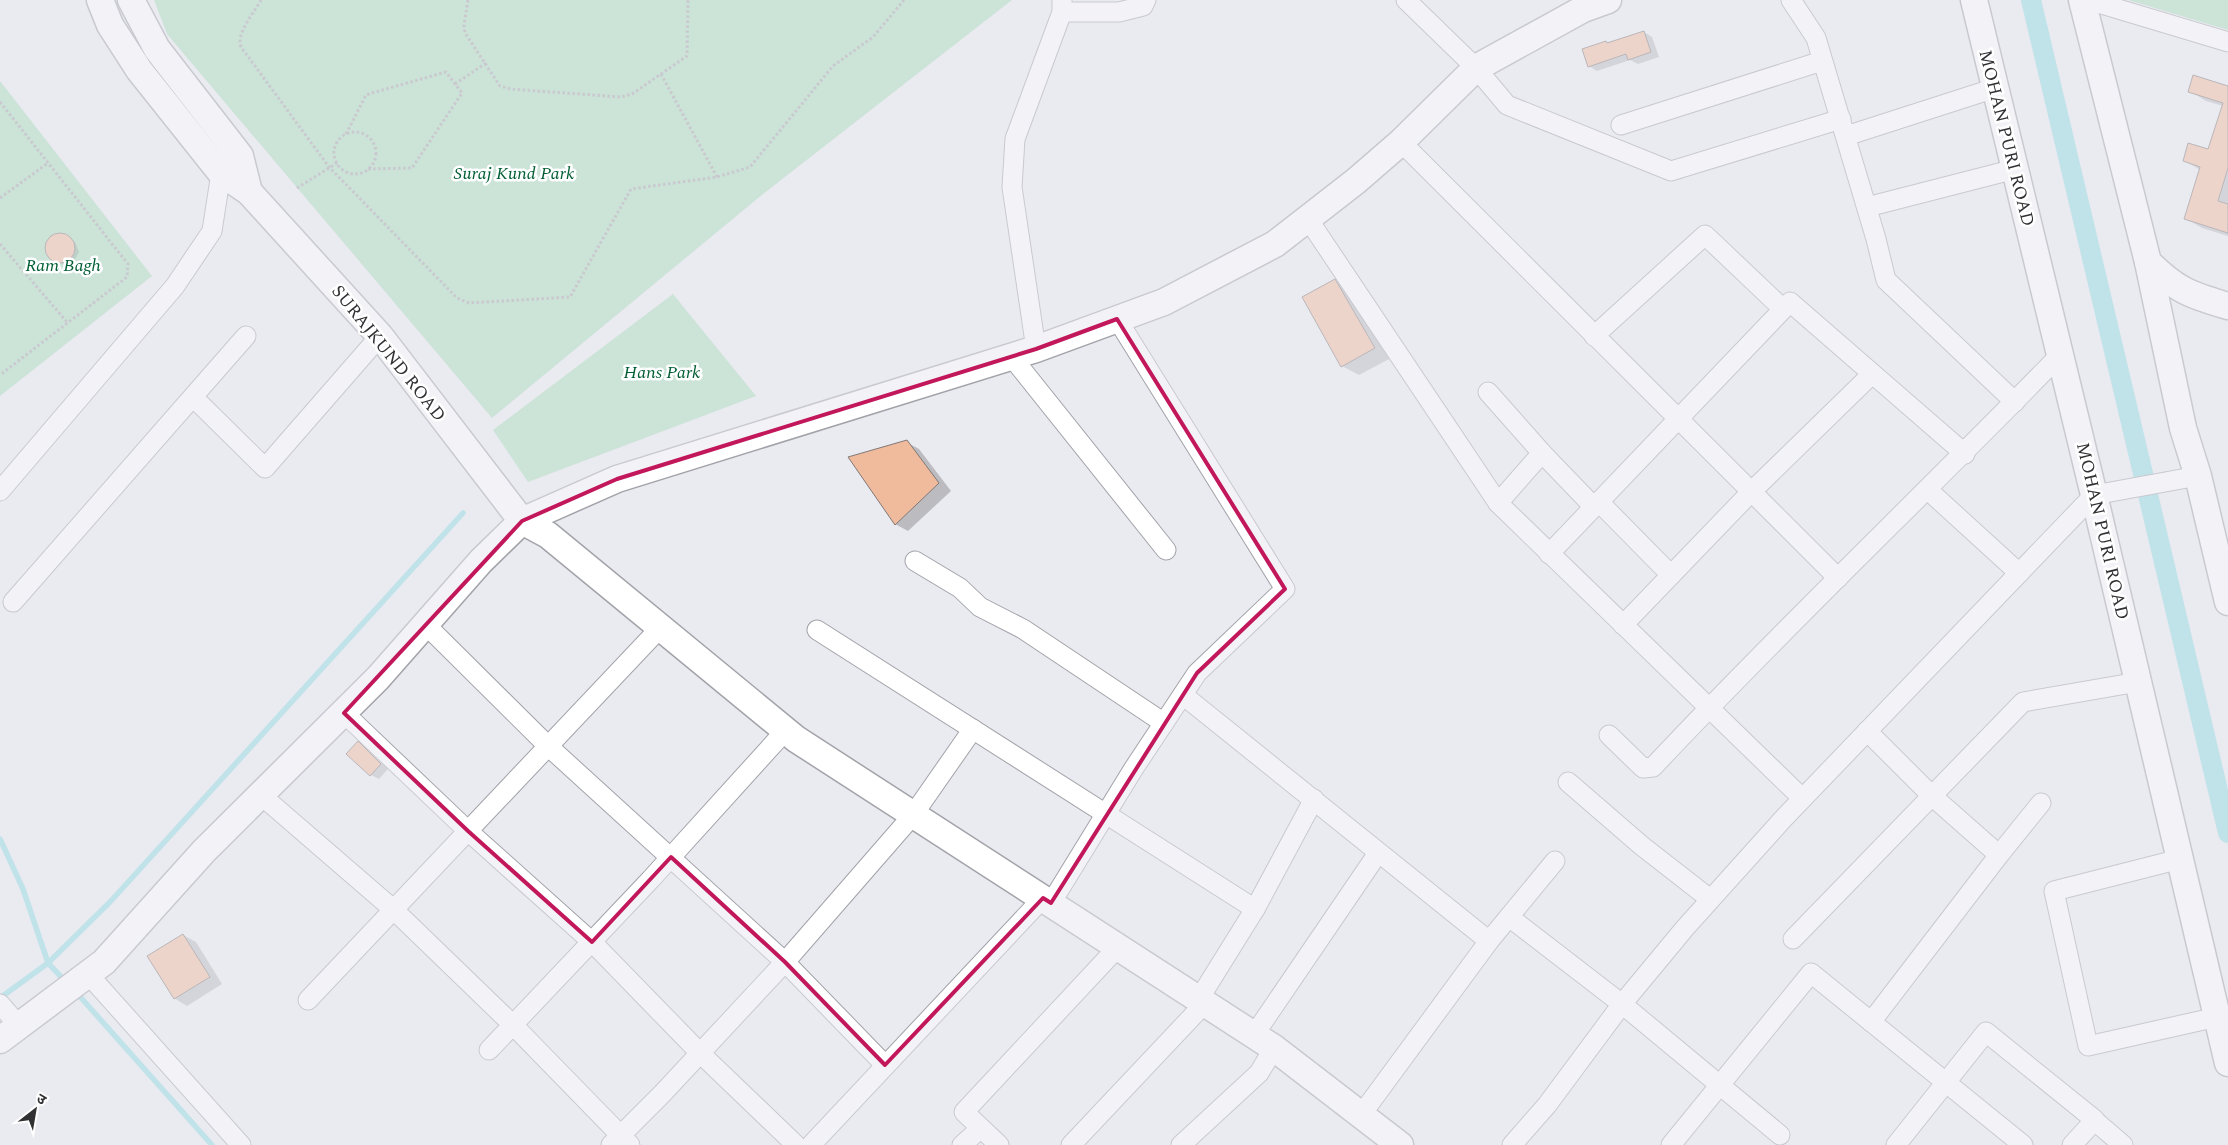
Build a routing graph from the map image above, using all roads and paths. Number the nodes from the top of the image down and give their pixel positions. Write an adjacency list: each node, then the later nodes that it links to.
1 (100, 0): 33 (street)
2 (131, 0): 27 (street)
3 (261, 0): 30 (path)
4 (468, 0): 17 (path)
5 (688, 0): 19 (path)
6 (904, 0): 34 (path)
7 (1146, 0): 14 (street)
8 (1406, 0): 18 (street)
9 (1608, 0): 18 (street)
10 (1791, 0): 16 (street)
11 (1974, 0): 21 (street, MOHAN PURI ROAD)
12 (2082, 0): 41 (street)
13 (2088, 0): 15 (street)
14 (1062, 6): 49 (street)
15 (2228, 42)
16 (1822, 60): 23 (street); 24 (street)
17 (486, 63): 19 (path); 20 (path)
18 (1476, 68): 24 (street); 26 (street)
19 (661, 74): 34 (path)
20 (455, 84): 25 (path); 31 (path)
21 (1995, 88): 24 (street); 32 (street, MOHAN PURI ROAD)
22 (0, 102): 28 (path)
23 (1621, 125)
24 (1843, 128): 38 (street)
25 (346, 134): 29 (path); 31 (path)
26 (1401, 142): 39 (street); 48 (street)
27 (240, 156): 33 (street); 36 (street)
28 (48, 163): 37 (path); 45 (path)
29 (337, 163): 30 (path); 31 (path)
30 (330, 167): 34 (path); 35 (path)
31 (368, 169)
32 (2015, 169): 38 (street); 51 (street, MOHAN PURI ROAD)
33 (221, 173): 36 (street); 62 (street)
34 (717, 177)
35 (297, 188)
36 (249, 192): 47 (street, SURAJKUND ROAD)
37 (0, 198)
38 (1867, 207): 56 (street)
39 (1308, 218): 44 (street); 65 (street)
40 (0, 244): 45 (path)
41 (2148, 262): 42 (street); 60 (street)
42 (2228, 306)
43 (1783, 309): 48 (street); 52 (street); 57 (street)
44 (1118, 318): 49 (street); 81 (street)
45 (67, 322): 53 (path)
46 (246, 336): 55 (street)
47 (380, 336): 55 (street); 67 (street, SURAJKUND ROAD)
48 (1594, 336): 57 (street)
49 (1036, 349): 50 (street)
50 (1011, 356): 67 (street); 68 (street)
51 (2060, 356): 56 (street); 64 (street, MOHAN PURI ROAD)
52 (1872, 374): 59 (street); 63 (street)
53 (0, 375)
54 (1488, 392): 58 (street)
55 (192, 397): 74 (street)
56 (2015, 402): 59 (street)
57 (1677, 419): 63 (street); 66 (street)
58 (1542, 453): 65 (street); 66 (street)
59 (1965, 454): 61 (street)
60 (2198, 476): 64 (street); 75 (street)
61 (1928, 490): 71 (street); 73 (street)
62 (0, 491)
63 (1751, 492): 72 (street); 73 (street)
64 (2094, 495): 71 (street); 80 (street, MOHAN PURI ROAD)
65 (1498, 503): 69 (street)
66 (1596, 504): 69 (street); 72 (street)
67 (522, 521): 76 (street); 78 (street)
68 (1166, 550)
69 (1549, 554): 77 (street)
70 (915, 561): 84 (street)
71 (2019, 573): 87 (street)
72 (1671, 575): 77 (street)
73 (1838, 578): 82 (street)
74 (14, 602)
75 (2228, 602)
76 (426, 624): 83 (street); 89 (street)
77 (1623, 626): 82 (street)
78 (660, 628): 86 (street); 89 (street)
79 (817, 630): 85 (street)
80 (2138, 682): 92 (street); 102 (street, MOHAN PURI ROAD)
81 (1183, 694): 84 (street); 94 (street)
82 (1708, 708): 88 (street); 93 (street)
83 (344, 713): 91 (street); 98 (street)
84 (1164, 723): 97 (street)
85 (973, 729): 96 (street); 97 (street)
86 (786, 730): 96 (street); 101 (street)
87 (1867, 730): 92 (street); 93 (street)
88 (1609, 735)
89 (548, 746): 98 (street); 101 (street)
90 (1568, 782): 104 (street)
91 (262, 796): 107 (street); 114 (street)
92 (1932, 796): 100 (street); 109 (street)
93 (1802, 798): 104 (street)
94 (1314, 799): 99 (street); 106 (street)
95 (2041, 803): 100 (street)
96 (914, 815): 105 (street); 113 (street)
97 (1106, 816): 105 (street); 106 (street)
98 (468, 831): 107 (street); 111 (street)
99 (1378, 853): 110 (street); 123 (street)
100 (1999, 855): 120 (street)
101 (671, 857): 111 (street); 113 (street)
102 (2180, 859): 119 (street, MOHAN PURI ROAD); 119 (street)
103 (1555, 860): 108 (street)
104 (1710, 899): 118 (street)
105 (1047, 901): 112 (street); 127 (street)
106 (1255, 909): 116 (street)
107 (394, 910): 115 (street); 121 (street)
108 (1509, 917): 110 (street); 118 (street)
109 (1793, 940)
110 (1489, 941): 130 (street)
111 (592, 942): 121 (street); 125 (street)
112 (1118, 947): 116 (street); 132 (street)
113 (785, 962): 125 (street); 127 (street)
114 (88, 974): 122 (street); 136 (street)
115 (308, 1000)
116 (1202, 1001): 123 (street); 141 (street)
117 (0, 1004): 122 (street)
118 (1622, 1004): 129 (street); 143 (street)
119 (2217, 1017): 126 (street, MOHAN PURI ROAD)
120 (1871, 1022): 128 (street); 129 (street)
121 (513, 1025): 124 (street); 134 (street)
122 (10, 1033)
123 (1264, 1041): 130 (street); 142 (street)
124 (489, 1050)
125 (700, 1053): 134 (street); 137 (street)
126 (2228, 1063)
127 (885, 1065): 138 (street)
128 (1944, 1082): 131 (street); 145 (street); 146 (street)
129 (1719, 1085): 133 (street); 144 (street)
130 (1361, 1115): 135 (street)
131 (2095, 1121): 147 (street); 148 (street)
132 (981, 1128): 139 (street); 140 (street)
133 (1780, 1135)
134 (620, 1142)
135 (1393, 1143)
136 (241, 1145)
137 (796, 1145)
138 (811, 1145)
139 (962, 1145)
140 (999, 1145)
141 (1071, 1145)
142 (1181, 1145)
143 (1512, 1145)
144 (1671, 1145)
145 (1896, 1145)
146 (2023, 1145)
147 (2072, 1145)
148 (2123, 1145)

